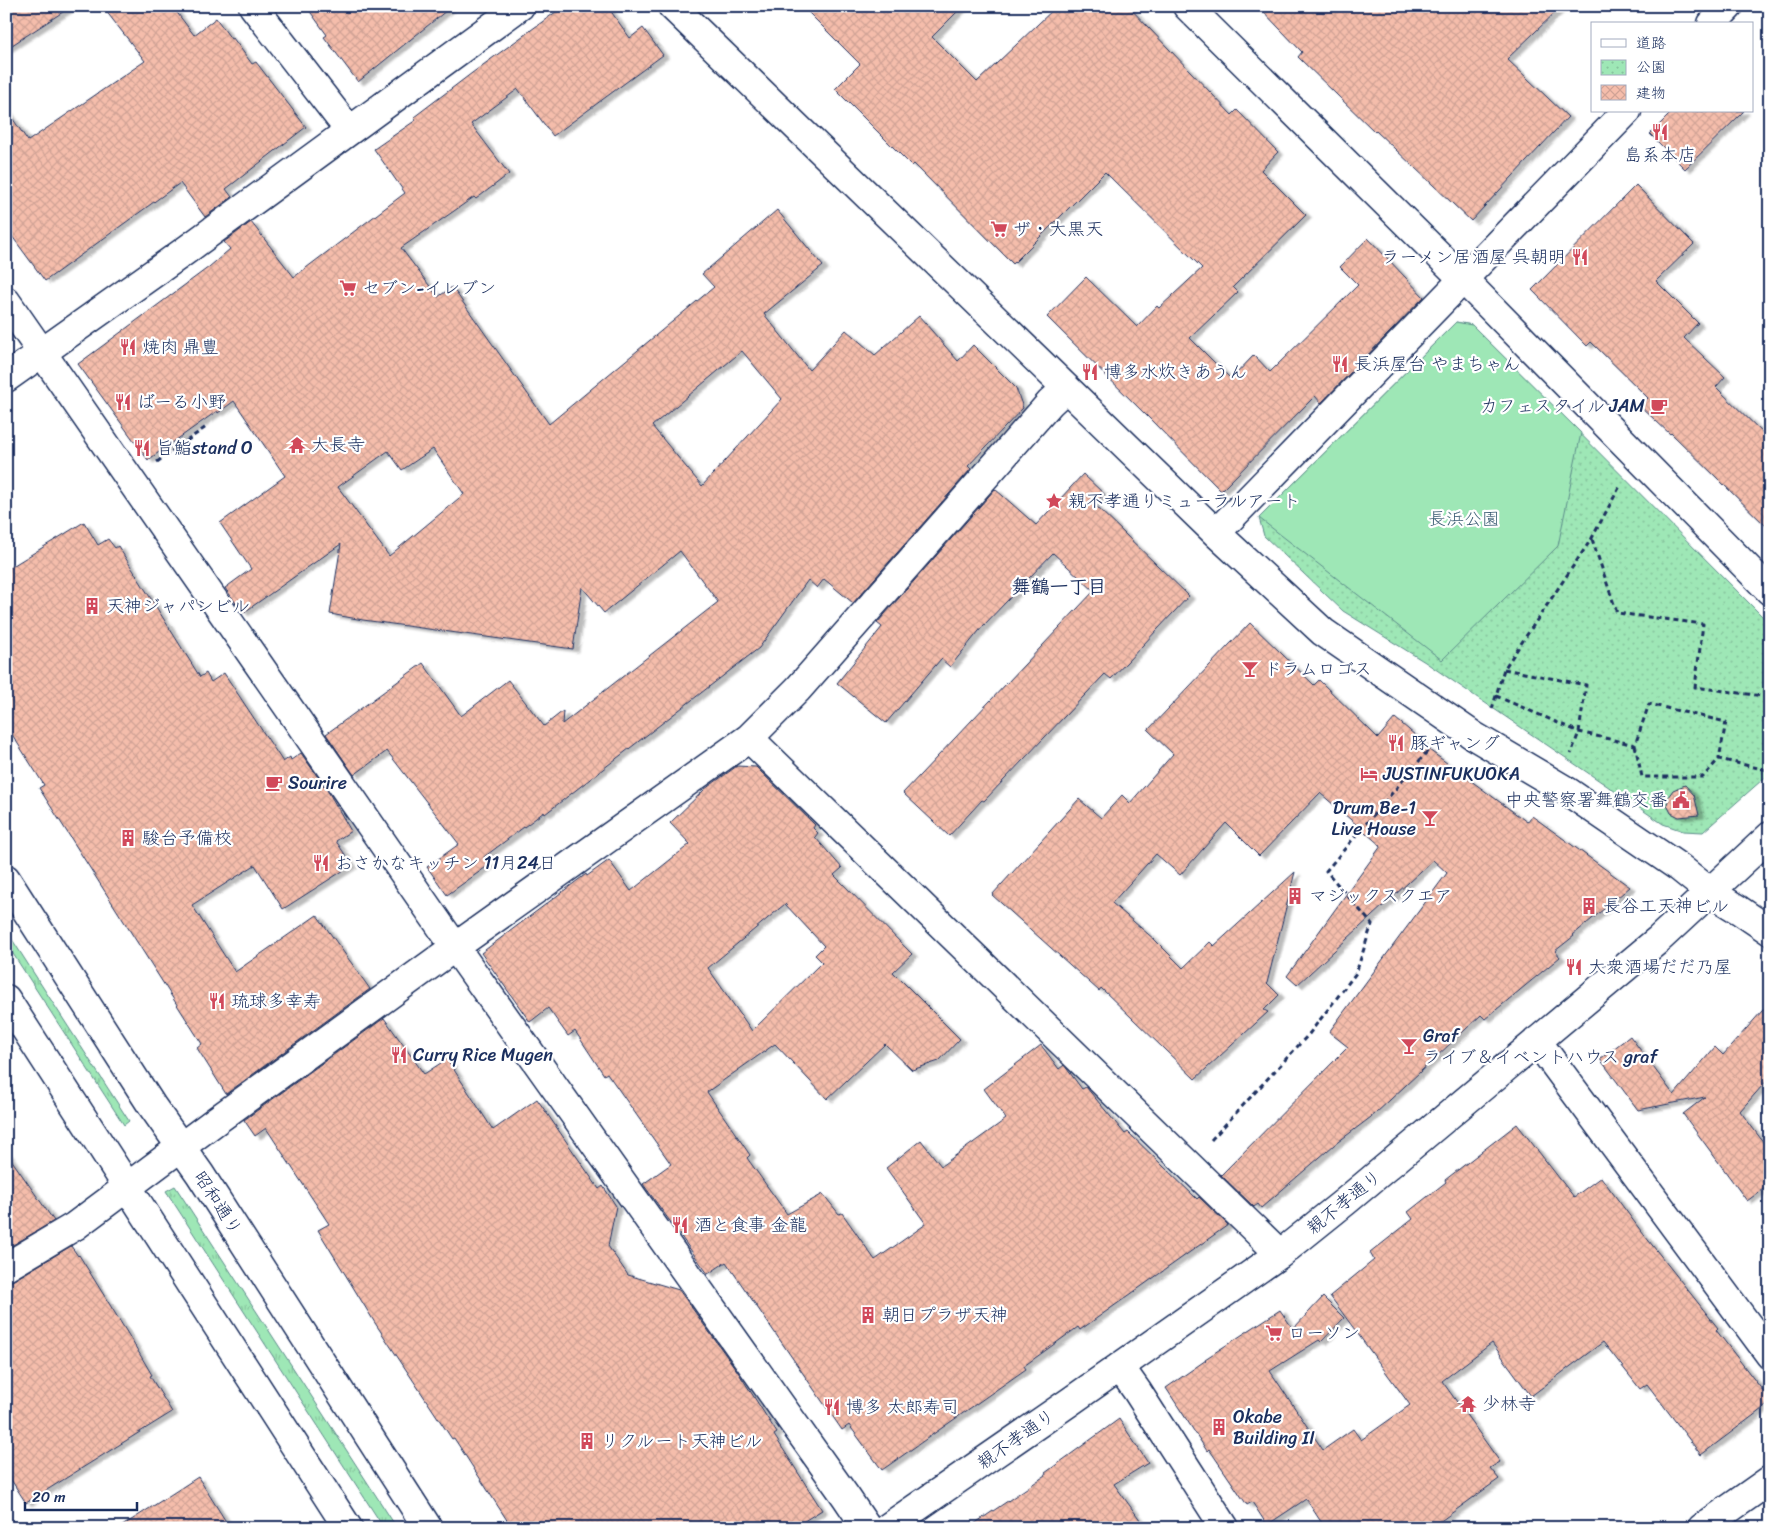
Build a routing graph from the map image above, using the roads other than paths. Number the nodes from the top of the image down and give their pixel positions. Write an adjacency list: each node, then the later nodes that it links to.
1 (253, 6): 8 (street)
2 (520, 6): 8 (street)
3 (672, 6): 13 (street)
4 (1187, 6): 9 (street)
5 (1729, 6): 6 (street)
6 (1714, 22)
7 (1625, 112): 9 (street)
8 (349, 130): 11 (street)
9 (1463, 279): 14 (street); 15 (street)
10 (6, 301): 11 (street)
11 (42, 354): 12 (street); 21 (street)
12 (6, 378)
13 (1066, 388): 14 (street); 16 (street)
14 (1216, 533): 19 (street)
15 (1770, 591)
16 (749, 738): 21 (street); 26 (street)
17 (1770, 836): 19 (street, 親不孝通り)
18 (6, 879): 24 (street, 昭和通り)
19 (1710, 892): 20 (street); 23 (street, 親不孝通り)
20 (1770, 931)
21 (455, 947): 24 (street); 34 (street)
22 (6, 999): 25 (street)
23 (1537, 1041): 26 (street, 親不孝通り); 28 (street)
24 (181, 1147): 25 (street); 33 (street, 昭和通り)
25 (127, 1187): 27 (street); 32 (street)
26 (1280, 1254): 29 (street, 親不孝通り)
27 (6, 1267)
28 (1770, 1355)
29 (1120, 1367): 31 (street, 親不孝通り); 35 (street)
30 (1770, 1480): 36 (street)
31 (899, 1524)
32 (348, 1528)
33 (428, 1528)
34 (867, 1528)
35 (1225, 1528)
36 (1702, 1528)

